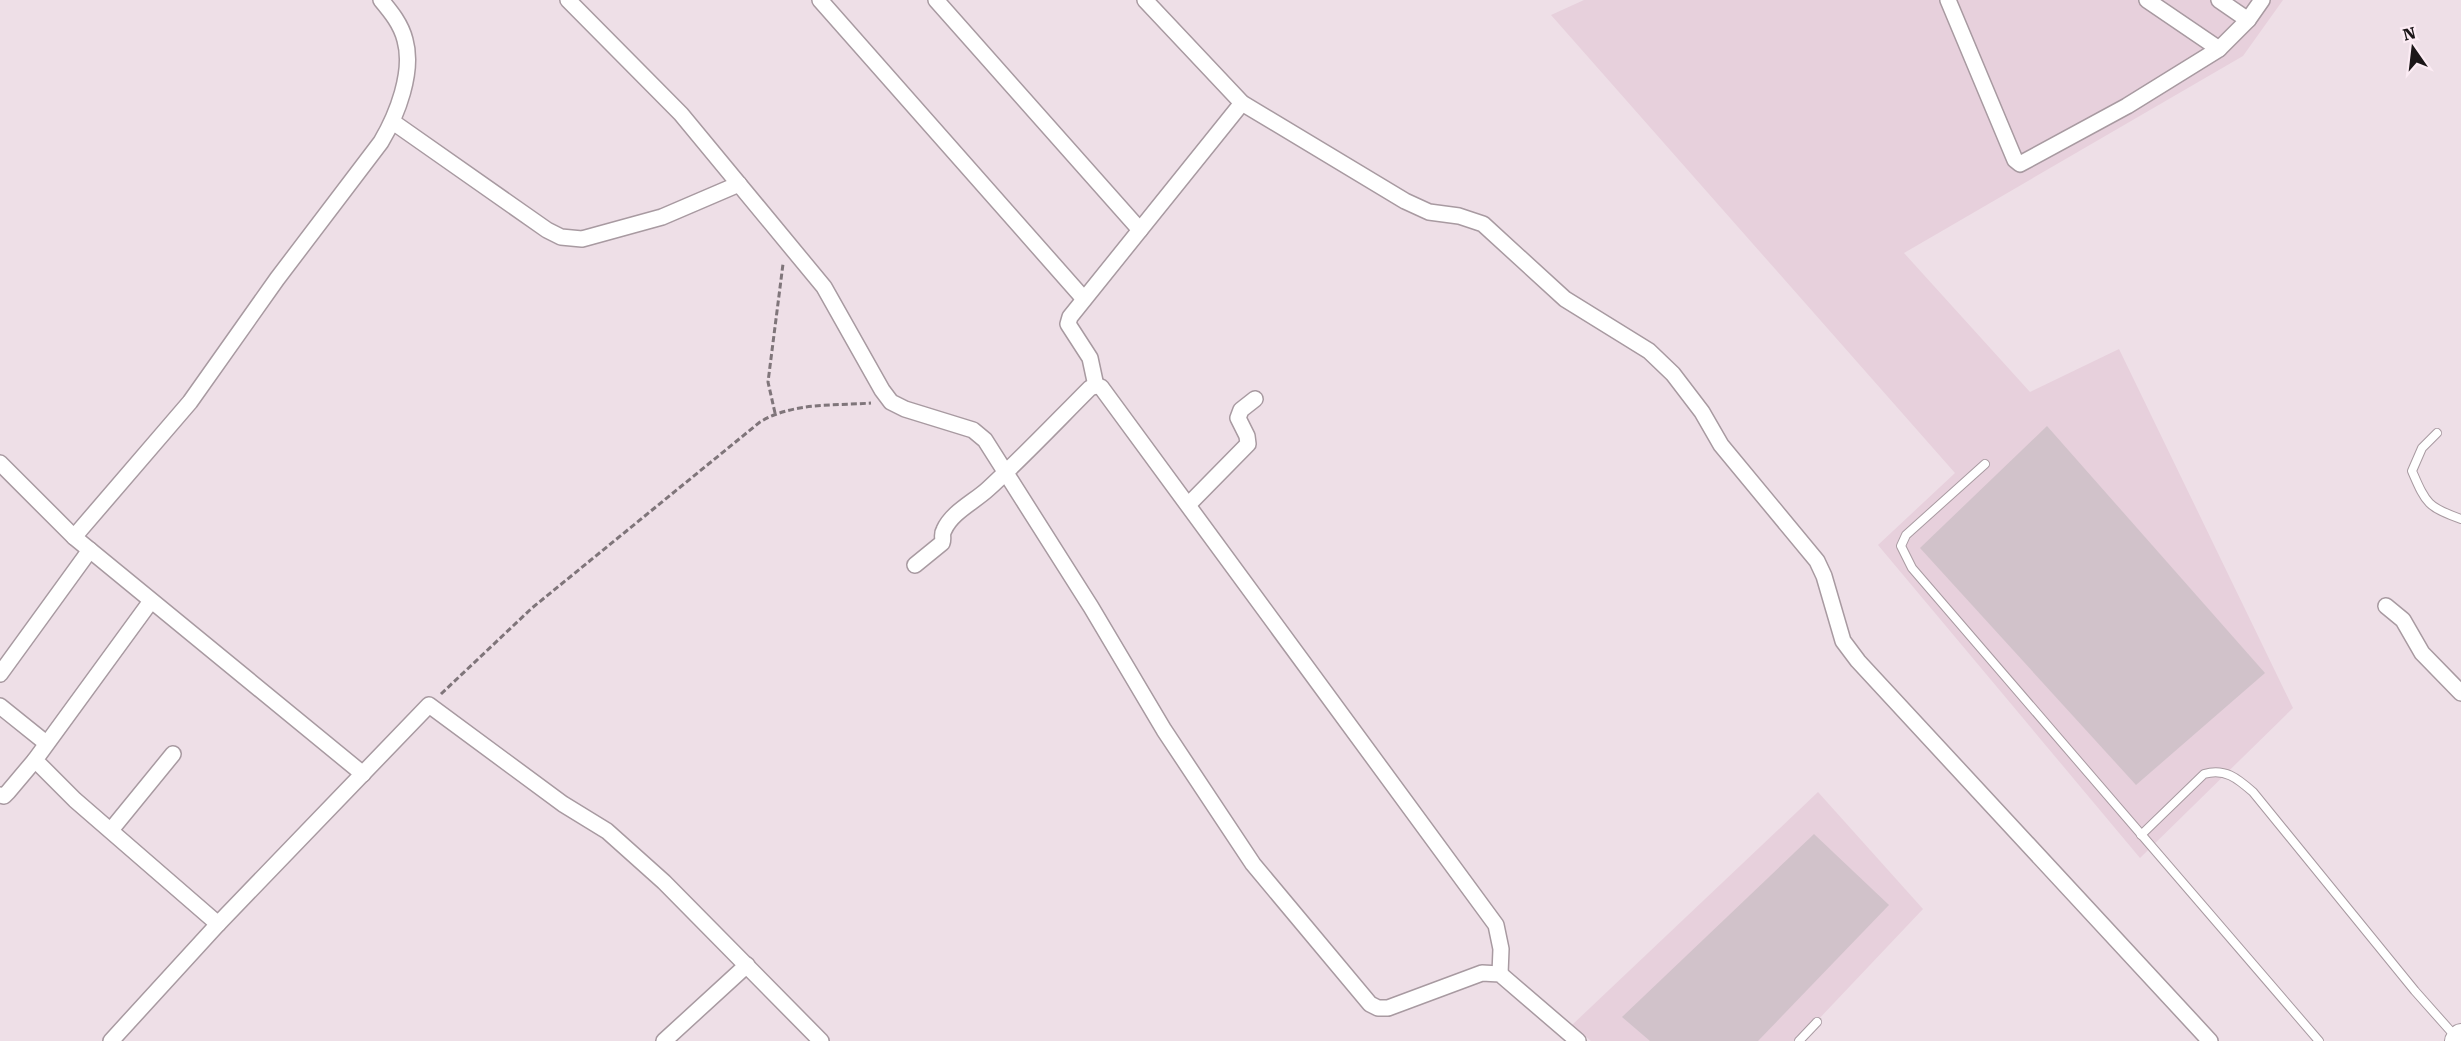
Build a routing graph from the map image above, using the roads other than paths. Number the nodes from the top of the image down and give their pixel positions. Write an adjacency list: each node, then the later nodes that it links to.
1 (381, 0): 13 (street)
2 (568, 0): 14 (street)
3 (820, 0): 16 (street)
4 (936, 0): 15 (street)
5 (1145, 0): 12 (street)
6 (1948, 0): 11 (street)
7 (2146, 0): 11 (street)
8 (2219, 0): 10 (street)
9 (2262, 0): 10 (street)
10 (2248, 20): 11 (street)
11 (2219, 50)
12 (1242, 103): 15 (street); 50 (street)
13 (393, 122): 14 (street); 25 (street)
14 (739, 184): 22 (street)
15 (1140, 230): 16 (street)
16 (1084, 299): 17 (street)
17 (1096, 386): 22 (street); 23 (street)
18 (1255, 399): 23 (street)
19 (2437, 433): 24 (lane)
20 (0, 463): 25 (street)
21 (1985, 464): 39 (lane)
22 (1005, 471): 27 (street); 42 (street)
23 (1189, 504): 42 (street)
24 (2461, 519)
25 (74, 537): 26 (street)
26 (90, 550): 28 (street); 30 (street)
27 (915, 565)
28 (151, 601): 33 (street); 36 (street)
29 (2386, 606): 31 (street)
30 (0, 674)
31 (2461, 693)
32 (0, 706): 33 (street)
33 (46, 743): 35 (street)
34 (173, 754): 38 (street)
35 (35, 760): 37 (street); 38 (street)
36 (363, 774): 40 (street); 41 (street)
37 (0, 795)
38 (111, 830): 40 (street)
39 (2141, 835): 44 (lane); 51 (lane)
40 (218, 924): 45 (street)
41 (747, 965): 46 (street); 47 (street)
42 (1500, 974): 48 (street)
43 (1817, 1022): 49 (lane)
44 (2459, 1039)
45 (111, 1041)
46 (664, 1041)
47 (821, 1041)
48 (1578, 1041)
49 (1799, 1041)
50 (2210, 1041)
51 (2319, 1041)

